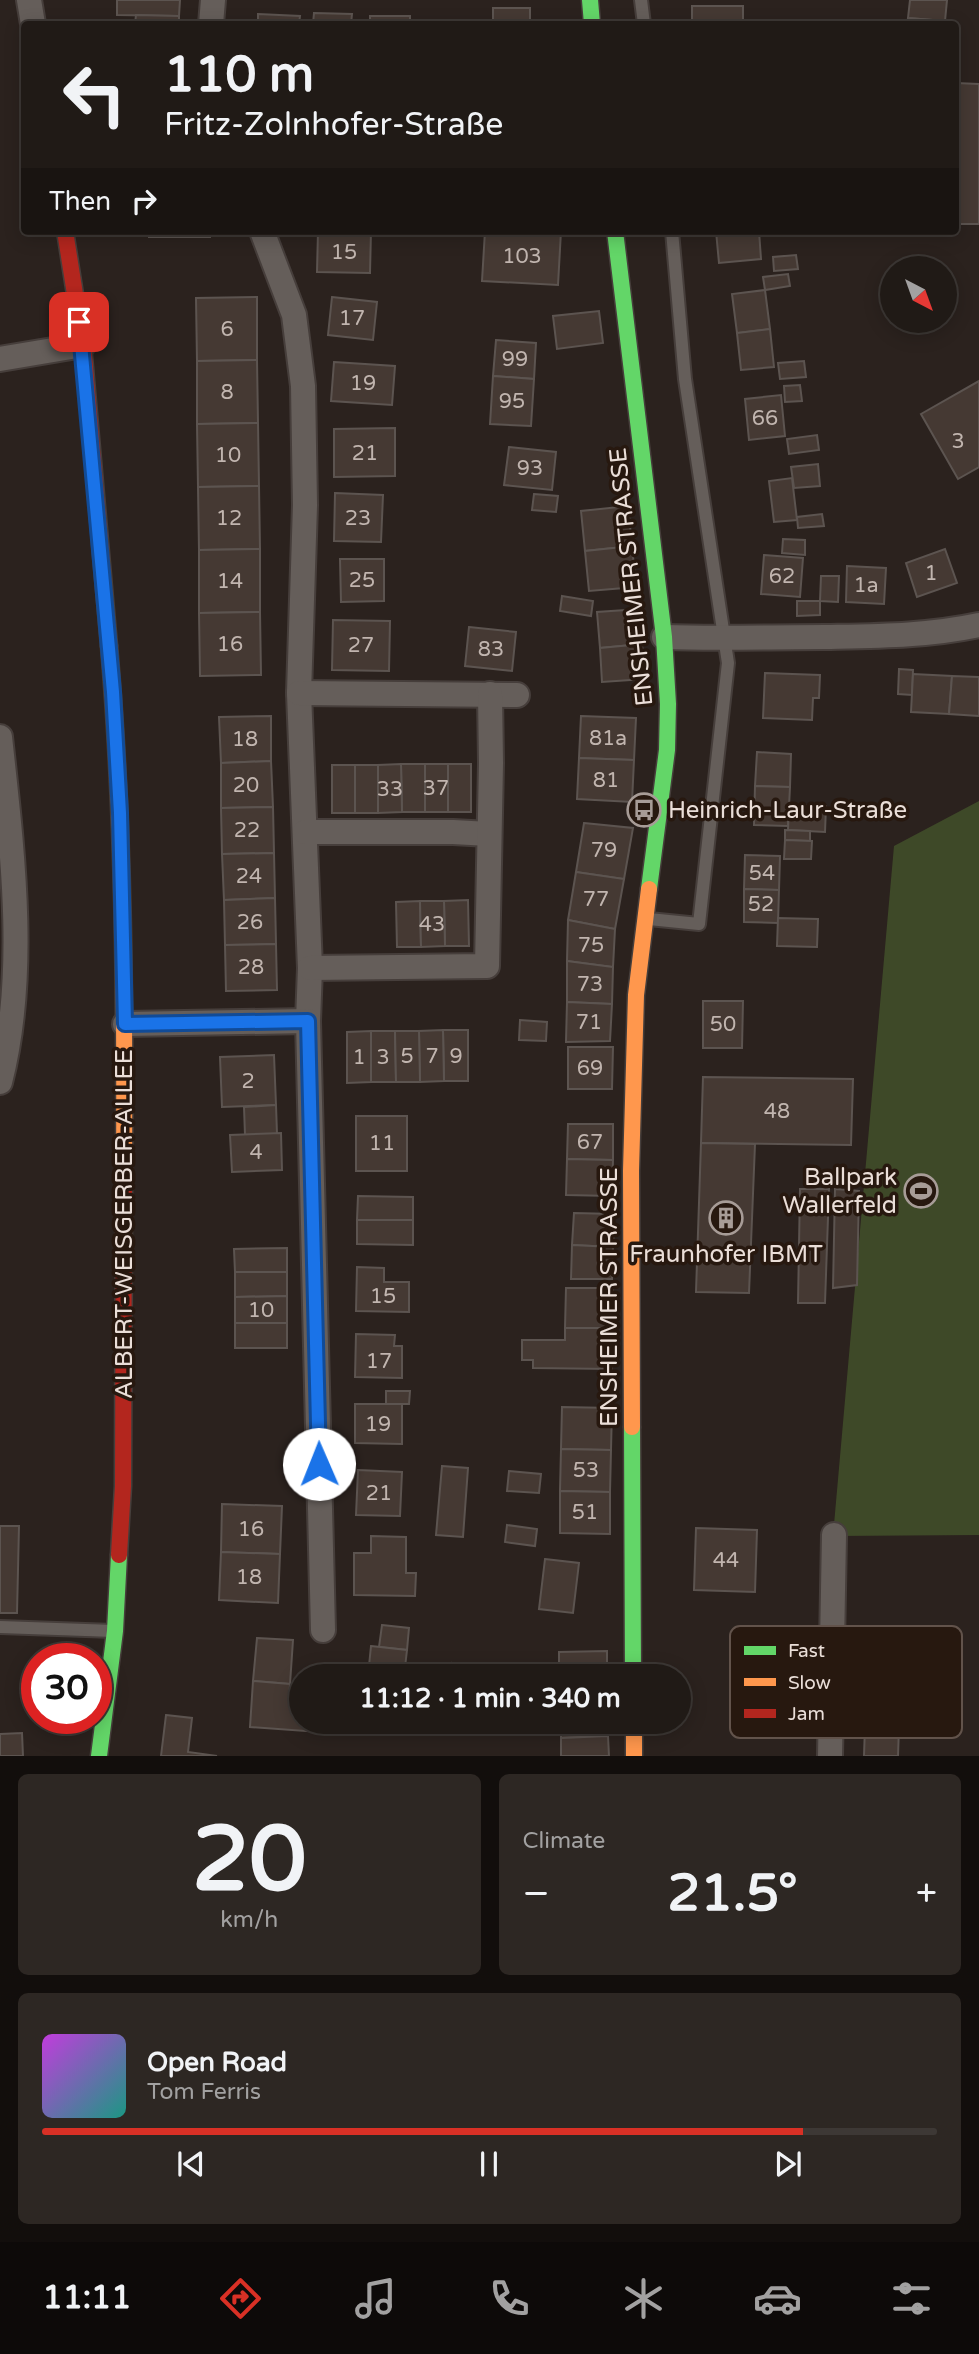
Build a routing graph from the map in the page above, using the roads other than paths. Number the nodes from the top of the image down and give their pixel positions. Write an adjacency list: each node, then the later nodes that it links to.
1 (29, 0): 5 (street)
2 (213, 0): 6 (street)
3 (590, 0): 7 (street)
4 (641, 0): 8 (lane)
5 (32, 21)
6 (211, 21)
7 (592, 21)
8 (644, 21)
9 (66, 235): 13 (street, ALBERT-WEISGERBER-ALLEE)
10 (264, 235): 18 (street)
11 (615, 235): 16 (street, ENSHEIMER STRASSE)
12 (672, 235): 17 (lane)
13 (83, 345): 14 (street); 27 (street, ALBERT-WEISGERBER-ALLEE)
14 (0, 359)
15 (979, 625): 17 (street)
16 (664, 637): 17 (street); 24 (street, ENSHEIMER STRASSE)
17 (725, 639): 24 (lane)
18 (299, 693): 19 (street); 22 (street)
19 (490, 694): 20 (street); 23 (street)
20 (517, 695)
21 (0, 737): 28 (street)
22 (305, 832): 23 (street); 25 (street)
23 (489, 834): 25 (street)
24 (646, 919): 34 (street, ENSHEIMER STRASSE)
25 (310, 968): 26 (street)
26 (308, 1021): 27 (street); 32 (street)
27 (125, 1024): 33 (street, ALBERT-WEISGERBER-ALLEE)
28 (0, 1082)
29 (834, 1535): 30 (street)
30 (832, 1626)
31 (0, 1627): 33 (lane)
32 (323, 1630)
33 (114, 1631): 36 (street, ALBERT-WEISGERBER-ALLEE)
34 (633, 1664)
35 (634, 1734): 37 (street)
36 (99, 1755)
37 (634, 1755)

